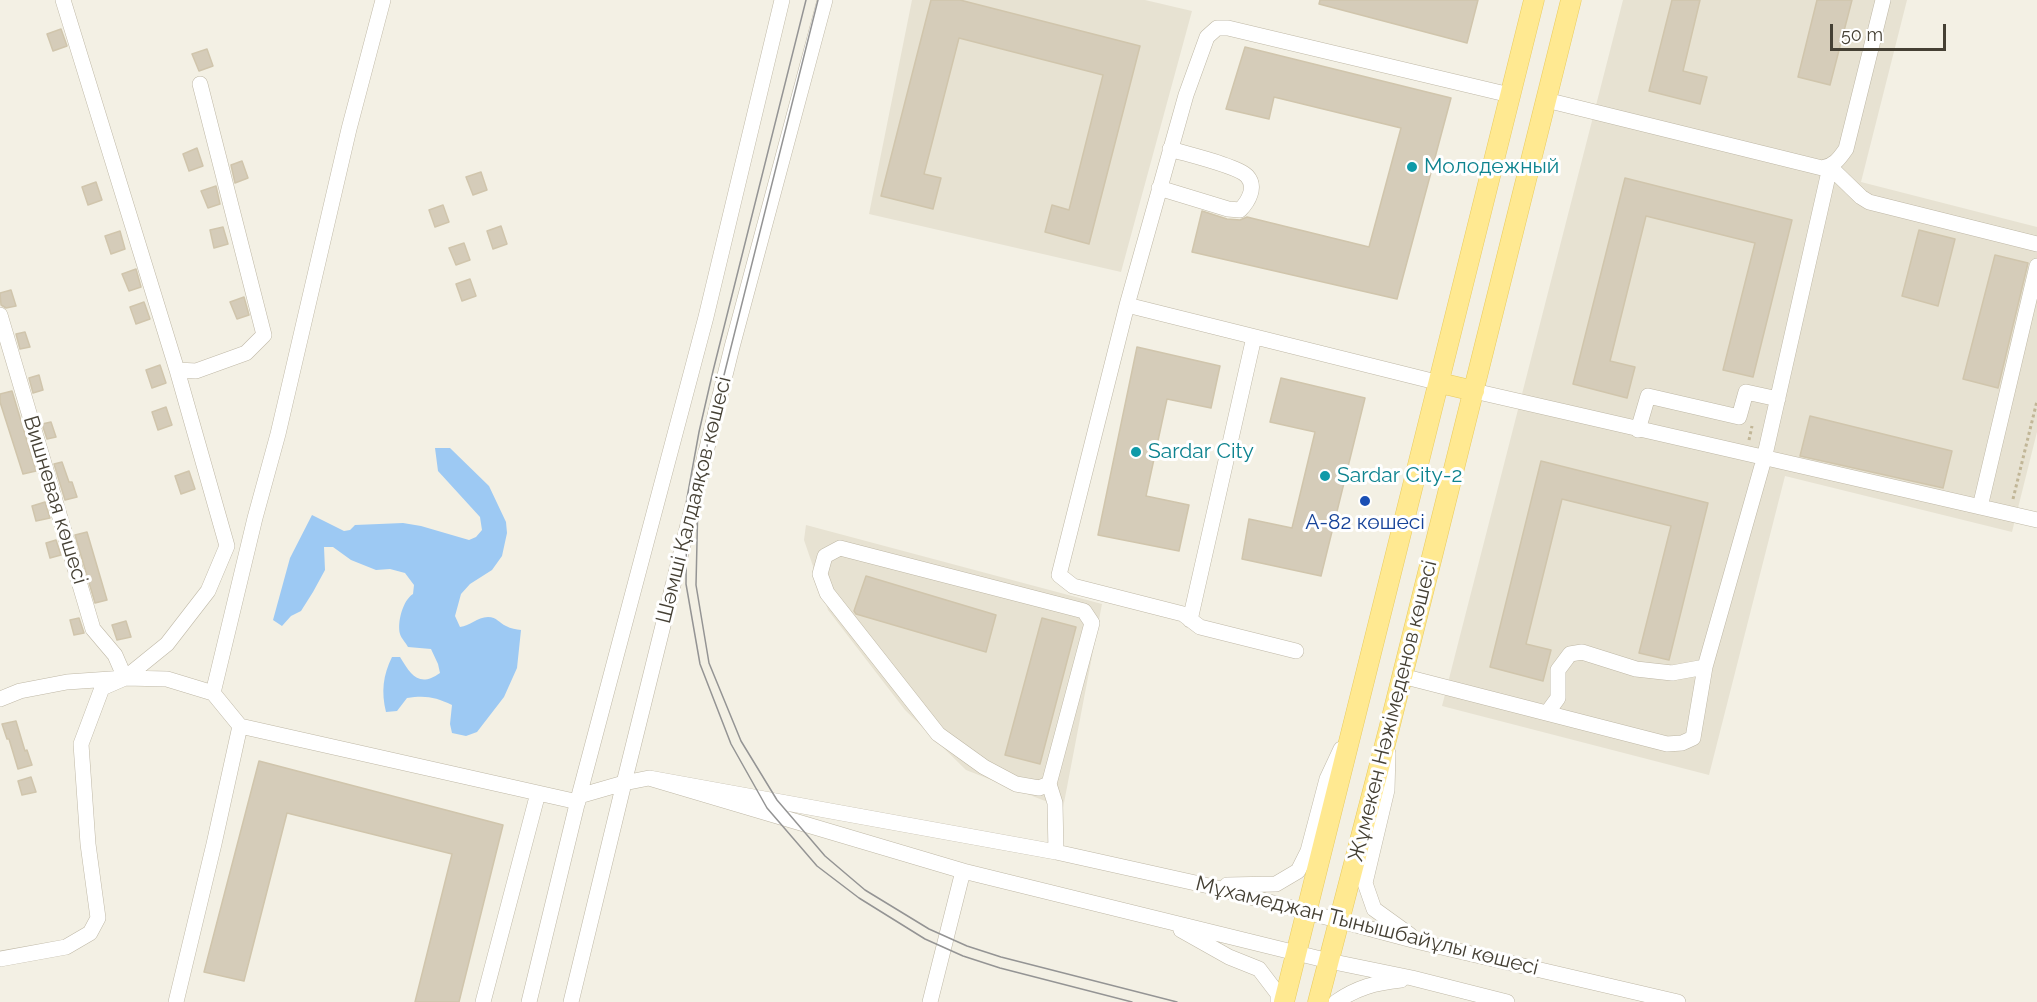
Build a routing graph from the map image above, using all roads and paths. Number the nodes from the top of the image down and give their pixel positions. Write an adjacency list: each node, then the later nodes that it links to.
1 (63, 0): 19 (street)
2 (383, 0): 36 (street)
3 (782, 0): 46 (street, Шәмші Қалдаяқов көшесі)
4 (825, 0): 43 (street, Шәмші Қалдаяқов көшесі)
5 (1534, 0): 9 (main road, Жұмекен Нәжімеденов көшесі)
6 (1571, 0): 10 (main road, Жұмекен Нәжімеденов көшесі)
7 (1883, 0): 12 (street)
8 (200, 84): 19 (street)
9 (1510, 95): 11 (street); 20 (main road, Жұмекен Нәжімеденов көшесі)
10 (1546, 100): 12 (street); 21 (main road, Жұмекен Нәжімеденов көшесі)
11 (1170, 149): 13 (street); 13 (street)
12 (1830, 167): 14 (street); 22 (street)
13 (1159, 188): 16 (street)
14 (2037, 244)
15 (2037, 266): 26 (street)
16 (1127, 305): 18 (street); 29 (street)
17 (0, 315): 35 (street, Вишневая көшесі)
18 (1254, 337): 20 (street); 31 (street)
19 (177, 370): 35 (street)
20 (1440, 382): 21 (main road); 39 (main road, Жұмекен Нәжімеденов көшесі)
21 (1474, 392): 24 (street); 34 (main road, Жұмекен Нәжімеденов көшесі)
22 (1778, 399): 24 (street); 25 (street)
23 (2037, 401): 27 (path)
24 (1638, 430): 25 (street)
25 (1764, 459): 26 (street); 33 (street)
26 (1980, 507): 27 (street)
27 (2009, 514): 28 (street)
28 (2037, 520)
29 (1059, 575): 30 (street); 31 (street)
30 (1051, 602): 44 (street); 44 (street)
31 (1190, 620): 32 (street)
32 (1296, 651)
33 (1705, 667): 38 (street); 38 (street)
34 (1402, 676): 38 (street); 41 (main road, Жұмекен Нәжімеденов көшесі)
35 (125, 678): 36 (street); 37 (street); 55 (street)
36 (213, 693): 40 (street)
37 (0, 699)
38 (1547, 713)
39 (1354, 722): 49 (street); 50 (main road, Жұмекен Нәжімеденов көшесі)
40 (240, 726): 45 (street); 58 (street)
41 (1389, 729): 52 (main road, Жұмекен Нәжімеденов көшесі); 53 (street)
42 (649, 778): 43 (street); 47 (street, Мұхамеджан Тынышбайұлы көшесі); 48 (street, Мұхамеджан Тынышбайұлы көшесі)
43 (624, 783): 46 (street); 61 (street, Шәмші Қалдаяқов көшесі)
44 (1048, 784): 47 (street)
45 (538, 793): 46 (street); 59 (street)
46 (578, 799): 60 (street, Шәмші Қалдаяқов көшесі)
47 (1056, 852): 49 (street, Мұхамеджан Тынышбайұлы көшесі)
48 (963, 871): 51 (street, Мұхамеджан Тынышбайұлы көшесі); 62 (street)
49 (1209, 886): 50 (street, Мұхамеджан Тынышбайұлы көшесі)
50 (1307, 910): 52 (street, Мұхамеджан Тынышбайұлы көшесі); 54 (main road, Жұмекен Нәжімеденов көшесі)
51 (1162, 920): 54 (street, Мұхамеджан Тынышбайұлы көшесі); 63 (street)
52 (1340, 920): 53 (street, Мұхамеджан Тынышбайұлы көшесі); 56 (main road, Жұмекен Нәжімеденов көшесі)
53 (1420, 942): 68 (street, Мұхамеджан Тынышбайұлы көшесі)
54 (1296, 953): 56 (street, Мұхамеджан Тынышбайұлы көшесі); 64 (main road, Жұмекен Нәжімеденов көшесі)
55 (0, 959)
56 (1329, 961): 57 (street, Мұхамеджан Тынышбайұлы көшесі); 65 (main road, Жұмекен Нәжімеденов көшесі)
57 (1412, 978): 66 (street); 67 (street, Мұхамеджан Тынышбайұлы көшесі)
58 (176, 1002)
59 (483, 1002)
60 (529, 1002)
61 (572, 1002)
62 (930, 1002)
63 (1278, 1002)
64 (1284, 1002)
65 (1318, 1002)
66 (1336, 1002)
67 (1507, 1002)
68 (1678, 1002)

